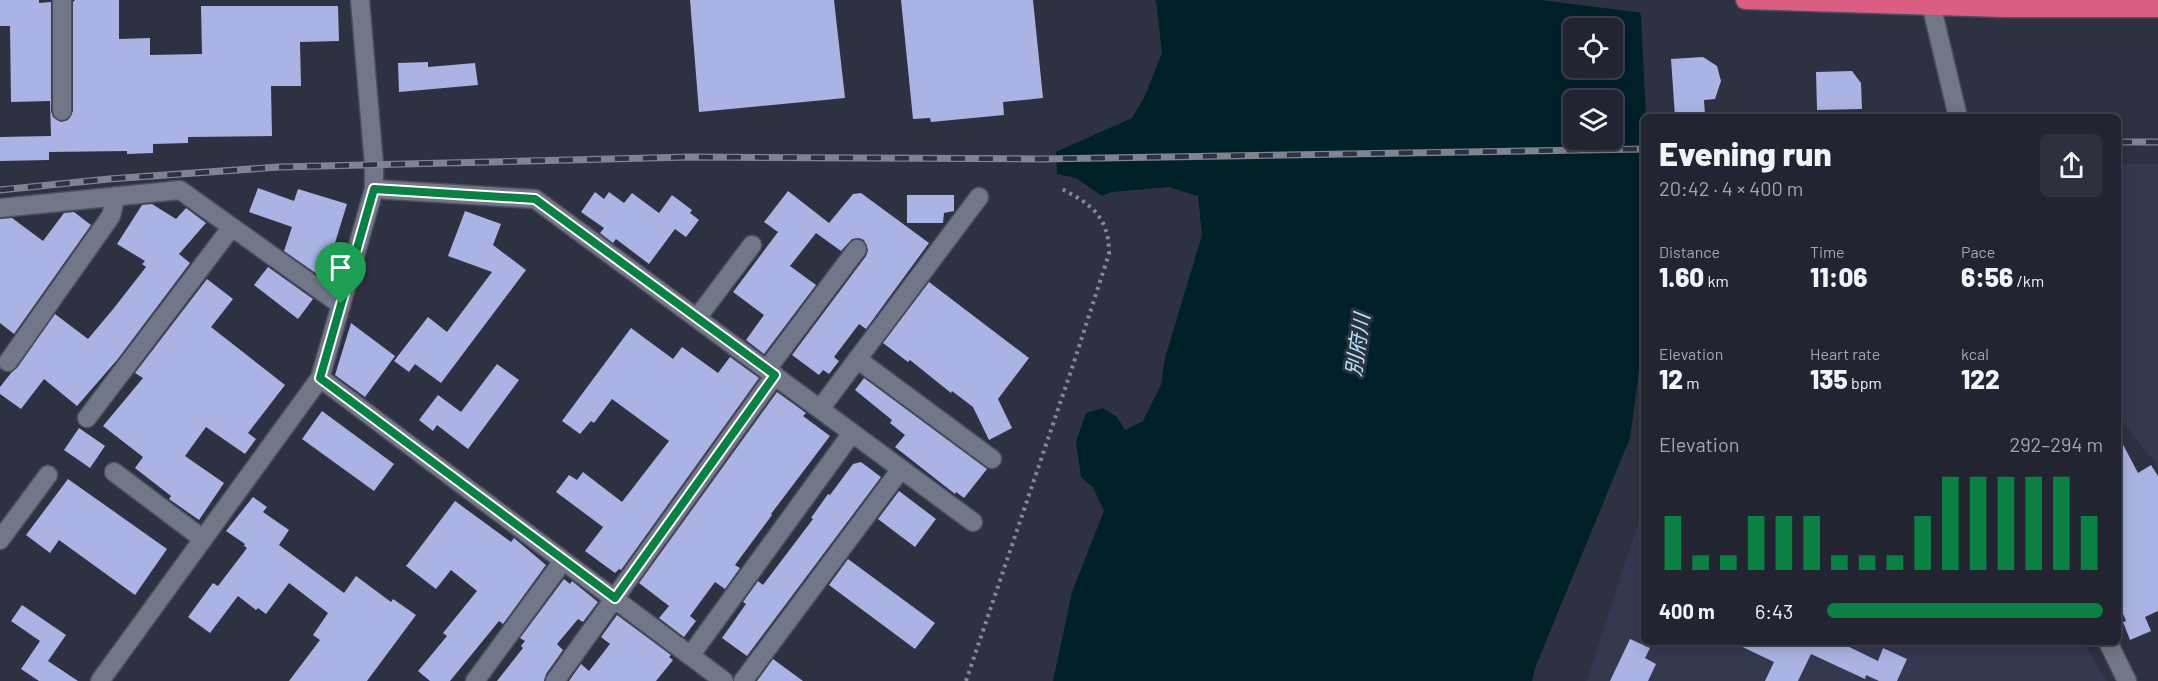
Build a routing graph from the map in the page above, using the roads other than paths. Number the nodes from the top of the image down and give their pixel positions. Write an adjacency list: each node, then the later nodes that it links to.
1 (62, 0): 6 (street)
2 (360, 0): 8 (street)
3 (1745, 0): 4 (highway)
4 (1931, 3): 5 (highway); 7 (street)
5 (2158, 8)
6 (62, 111)
7 (1957, 114)
8 (374, 189): 15 (street); 16 (street)
9 (116, 196): 11 (street); 12 (street); 18 (street)
10 (979, 197): 17 (street)
11 (0, 208)
12 (231, 228): 15 (street); 22 (street)
13 (752, 245): 16 (street)
14 (857, 249): 19 (street)
15 (341, 304): 20 (street)
16 (697, 318): 19 (street)
17 (857, 359): 21 (street); 24 (street)
18 (8, 363)
19 (771, 372): 21 (street); 32 (street)
20 (320, 378): 29 (street); 31 (street)
21 (820, 409): 23 (street)
22 (87, 418)
23 (852, 433): 25 (street); 34 (street)
24 (992, 459)
25 (901, 469): 28 (street); 40 (street)
26 (114, 472): 29 (street)
27 (48, 475): 30 (street)
28 (973, 522)
29 (203, 539): 36 (street)
30 (0, 540)
31 (563, 561): 32 (street); 37 (street)
32 (615, 598): 34 (street); 38 (street)
33 (2109, 645): 41 (street)
34 (690, 656): 35 (street)
35 (701, 674): 39 (street)
36 (100, 681)
37 (475, 681)
38 (555, 681)
39 (724, 681)
40 (743, 681)
41 (2127, 681)

